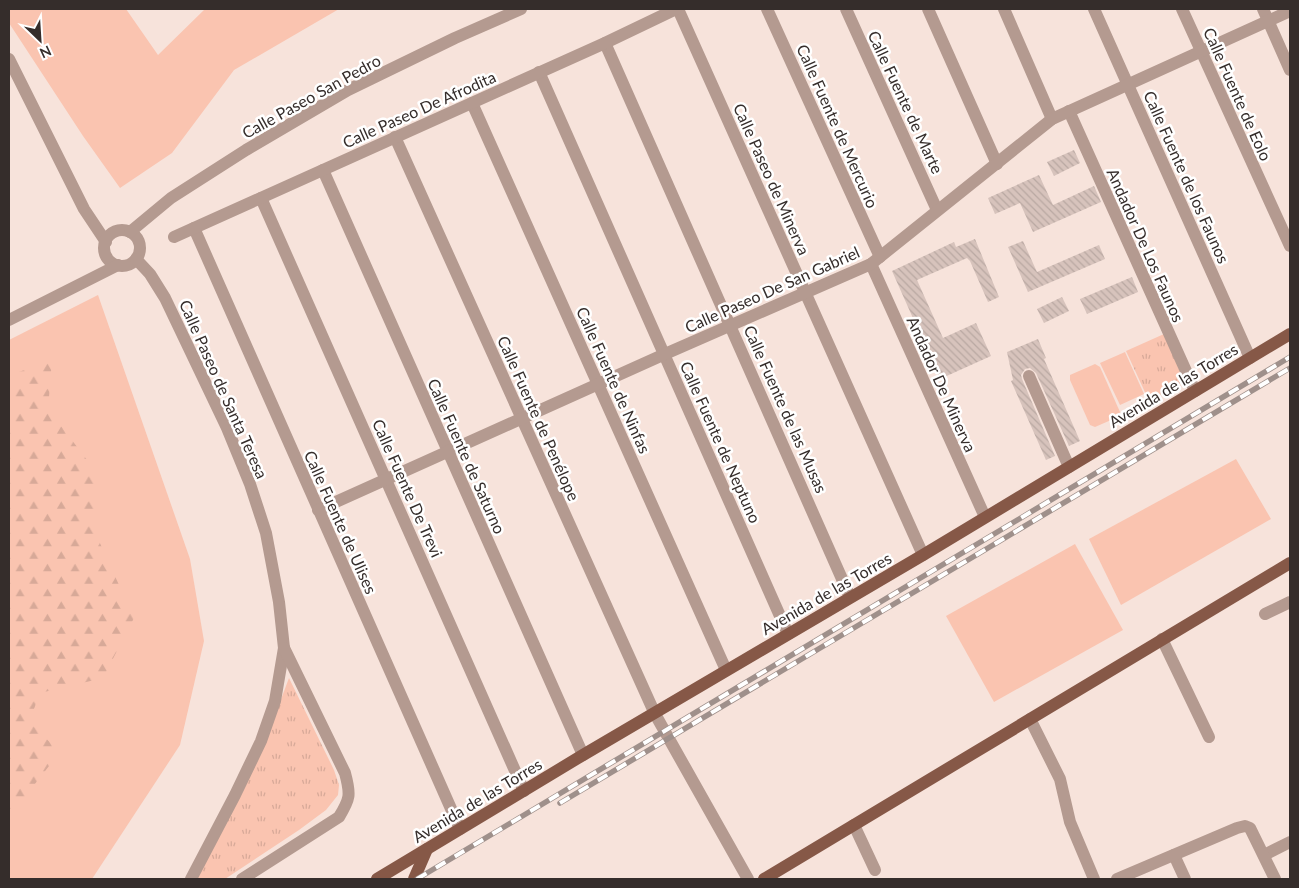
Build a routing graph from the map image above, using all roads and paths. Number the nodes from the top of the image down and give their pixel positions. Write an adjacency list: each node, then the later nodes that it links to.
1 (521, 9): 26 (street, Calle Paseo San Pedro)
2 (677, 9): 11 (street, Calle Paseo De Afrodita); 33 (street, Calle Paseo de Minerva)
3 (767, 9): 31 (street, Calle Fuente de Mercurio)
4 (846, 9): 24 (street, Calle Fuente de Marte)
5 (928, 9): 21 (street)
6 (1004, 9): 19 (street)
7 (1094, 9): 16 (street, Calle Fuente de los Faunos)
8 (1182, 9): 12 (street, Calle Fuente de Eolo)
9 (1290, 11): 10 (street, Calle Paseo De San Gabriel)
10 (1266, 14): 12 (street, Calle Paseo De San Gabriel); 14 (street)
11 (605, 43): 15 (street, Calle Paseo De Afrodita); 35 (street, Calle Fuente de las Musas)
12 (1201, 52): 16 (street, Calle Paseo De San Gabriel); 29 (street, Calle Fuente de Eolo)
13 (9, 59): 28 (street)
14 (1290, 70)
15 (539, 72): 17 (street, Calle Paseo De Afrodita); 37 (street, Calle Fuente de Neptuno)
16 (1128, 84): 18 (street, Calle Paseo De San Gabriel); 38 (street, Calle Fuente de los Faunos)
17 (472, 103): 20 (street, Calle Paseo De Afrodita); 40 (street, Calle Fuente de Ninfas)
18 (1068, 111): 19 (street, Calle Paseo De San Gabriel); 41 (street, Andador De Los Faunos)
19 (1052, 119): 21 (street, Calle Paseo De San Gabriel)
20 (395, 136): 22 (street, Calle Paseo De Afrodita); 42 (street, Calle Fuente de Penélope)
21 (997, 164): 24 (street, Calle Paseo De San Gabriel)
22 (323, 170): 23 (street, Calle Paseo De Afrodita); 43 (street, Calle Fuente de Saturno)
23 (261, 198): 25 (street, Calle Paseo De Afrodita); 45 (street, Calle Fuente De Trevi)
24 (937, 210): 31 (street, Calle Paseo De San Gabriel)
25 (194, 228): 27 (street, Calle Paseo De Afrodita); 46 (street, Calle Fuente de Ulises)
26 (130, 232): 28 (street); 30 (street)
27 (174, 237)
28 (106, 242): 32 (street)
29 (1290, 246)
30 (136, 260): 32 (street); 55 (street, Calle Paseo de Santa Teresa)
31 (875, 260): 33 (street, Calle Paseo De San Gabriel); 47 (street, Andador De Minerva)
32 (118, 265): 34 (street)
33 (806, 294): 35 (street, Calle Paseo De San Gabriel); 48 (street, Calle Paseo de Minerva)
34 (9, 320)
35 (731, 326): 37 (street, Calle Paseo De San Gabriel); 50 (street, Calle Fuente de las Musas)
36 (1290, 334): 38 (main road, Avenida de las Torres)
37 (665, 354): 40 (street, Calle Paseo De San Gabriel); 53 (street, Calle Fuente de Neptuno)
38 (1250, 358): 41 (main road, Avenida de las Torres)
39 (1029, 376): 44 (street)
40 (598, 384): 42 (street, Calle Paseo De San Gabriel); 56 (street, Calle Fuente de Ninfas)
41 (1194, 391): 44 (main road, Avenida de las Torres)
42 (522, 419): 43 (street, Calle Paseo De San Gabriel); 57 (street, Calle Fuente de Penélope)
43 (447, 451): 45 (street, Calle Paseo De San Gabriel); 60 (street, Calle Fuente de Saturno)
44 (1069, 467): 47 (main road, Avenida de las Torres)
45 (386, 480): 46 (street, Calle Paseo De San Gabriel); 61 (street, Calle Fuente De Trevi)
46 (318, 510): 63 (street, Calle Fuente de Ulises)
47 (984, 517): 48 (main road, Avenida de las Torres)
48 (923, 555): 50 (main road, Avenida de las Torres)
49 (1290, 563): 54 (main road)
50 (850, 596): 53 (main road, Avenida de las Torres)
51 (1290, 602): 52 (street)
52 (1265, 614)
53 (788, 634): 56 (main road, Avenida de las Torres)
54 (1162, 640): 58 (main road); 59 (street)
55 (284, 648): 69 (street, Calle Paseo de Santa Teresa); 70 (street)
56 (726, 670): 57 (main road, Avenida de las Torres)
57 (654, 714): 60 (main road, Avenida de las Torres); 73 (street, Calle Fuente de Penélope)
58 (1030, 719): 62 (main road); 75 (street)
59 (1209, 737)
60 (583, 755): 61 (main road, Avenida de las Torres)
61 (524, 791): 63 (main road, Avenida de las Torres)
62 (854, 825): 68 (street); 74 (main road)
63 (460, 829): 65 (main road, Avenida de las Torres)
64 (1290, 842): 67 (street)
65 (427, 849): 71 (main road, Avenida de las Torres); 72 (main road)
66 (1174, 855): 67 (street); 76 (street); 77 (street)
67 (1264, 855): 78 (street)
68 (874, 870)
69 (191, 879)
70 (242, 879)
71 (377, 879)
72 (414, 879)
73 (748, 879)
74 (764, 879)
75 (1094, 879)
76 (1117, 879)
77 (1185, 879)
78 (1275, 879)

